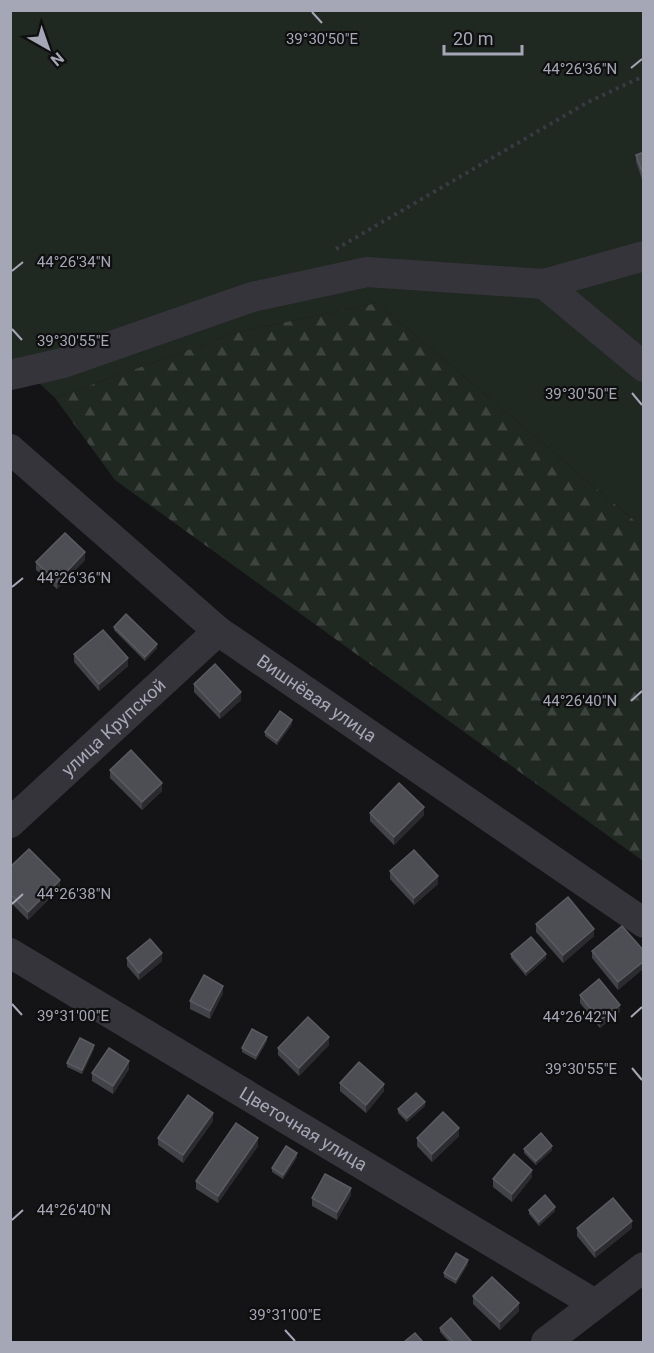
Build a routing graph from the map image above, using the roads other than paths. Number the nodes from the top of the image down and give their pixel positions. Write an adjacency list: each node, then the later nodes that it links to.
1 (644, 256): 2 (street)
2 (544, 284): 3 (street); 4 (street)
3 (644, 368)
4 (10, 375)
5 (10, 449): 6 (street, Вишнёвая улица)
6 (218, 632): 7 (street, улица Крупской); 8 (street, Вишнёвая улица)
7 (10, 823)
8 (644, 923)
9 (10, 953): 11 (street, Цветочная улица)
10 (644, 1267): 11 (street)
11 (595, 1304): 12 (street)
12 (546, 1342)

